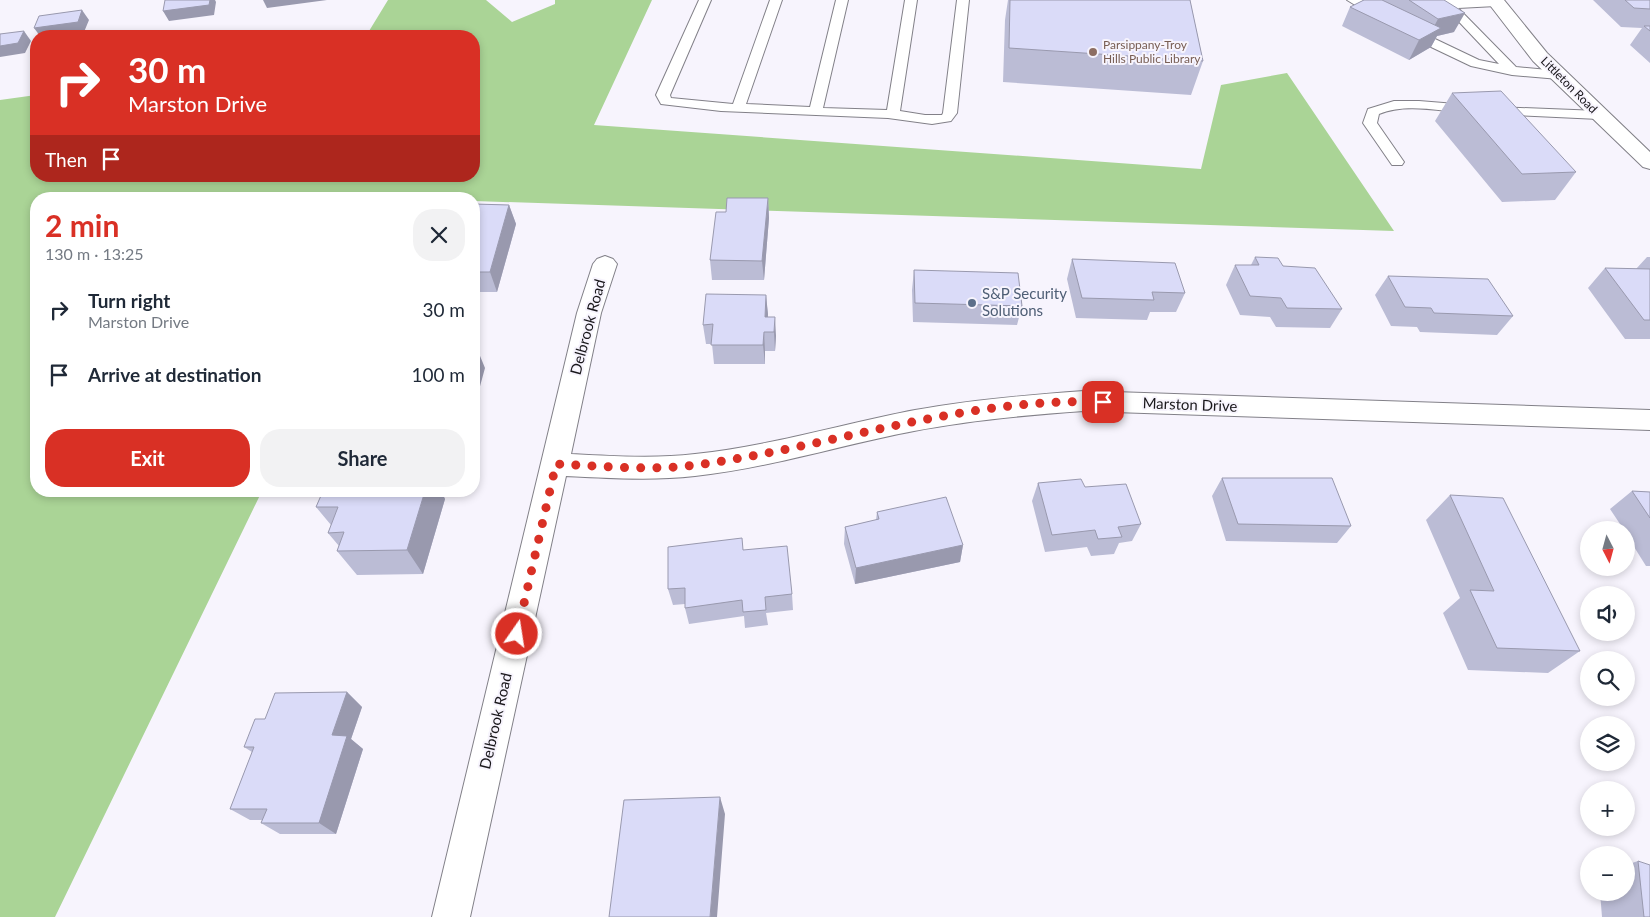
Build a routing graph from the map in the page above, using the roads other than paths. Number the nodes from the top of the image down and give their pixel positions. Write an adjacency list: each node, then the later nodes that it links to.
1 (704, 0): 11 (lane)
2 (776, 0): 11 (lane)
3 (842, 0): 12 (lane)
4 (911, 0): 13 (lane)
5 (963, 0): 13 (lane)
6 (1353, 0): 9 (lane)
7 (1496, 1): 8 (lane); 10 (street, Littleton Road)
8 (1445, 3): 9 (lane)
9 (1512, 71): 10 (lane)
10 (1558, 75): 14 (street, Littleton Road)
11 (738, 107): 12 (lane)
12 (816, 111): 13 (lane)
13 (893, 115)
14 (1599, 115): 15 (lane); 16 (street, Littleton Road)
15 (1397, 162)
16 (1650, 163)
17 (605, 264): 19 (street, Delbrook Road)
18 (1650, 420): 19 (street, Marston Drive)
19 (556, 464): 20 (street, Delbrook Road)
20 (451, 917)

